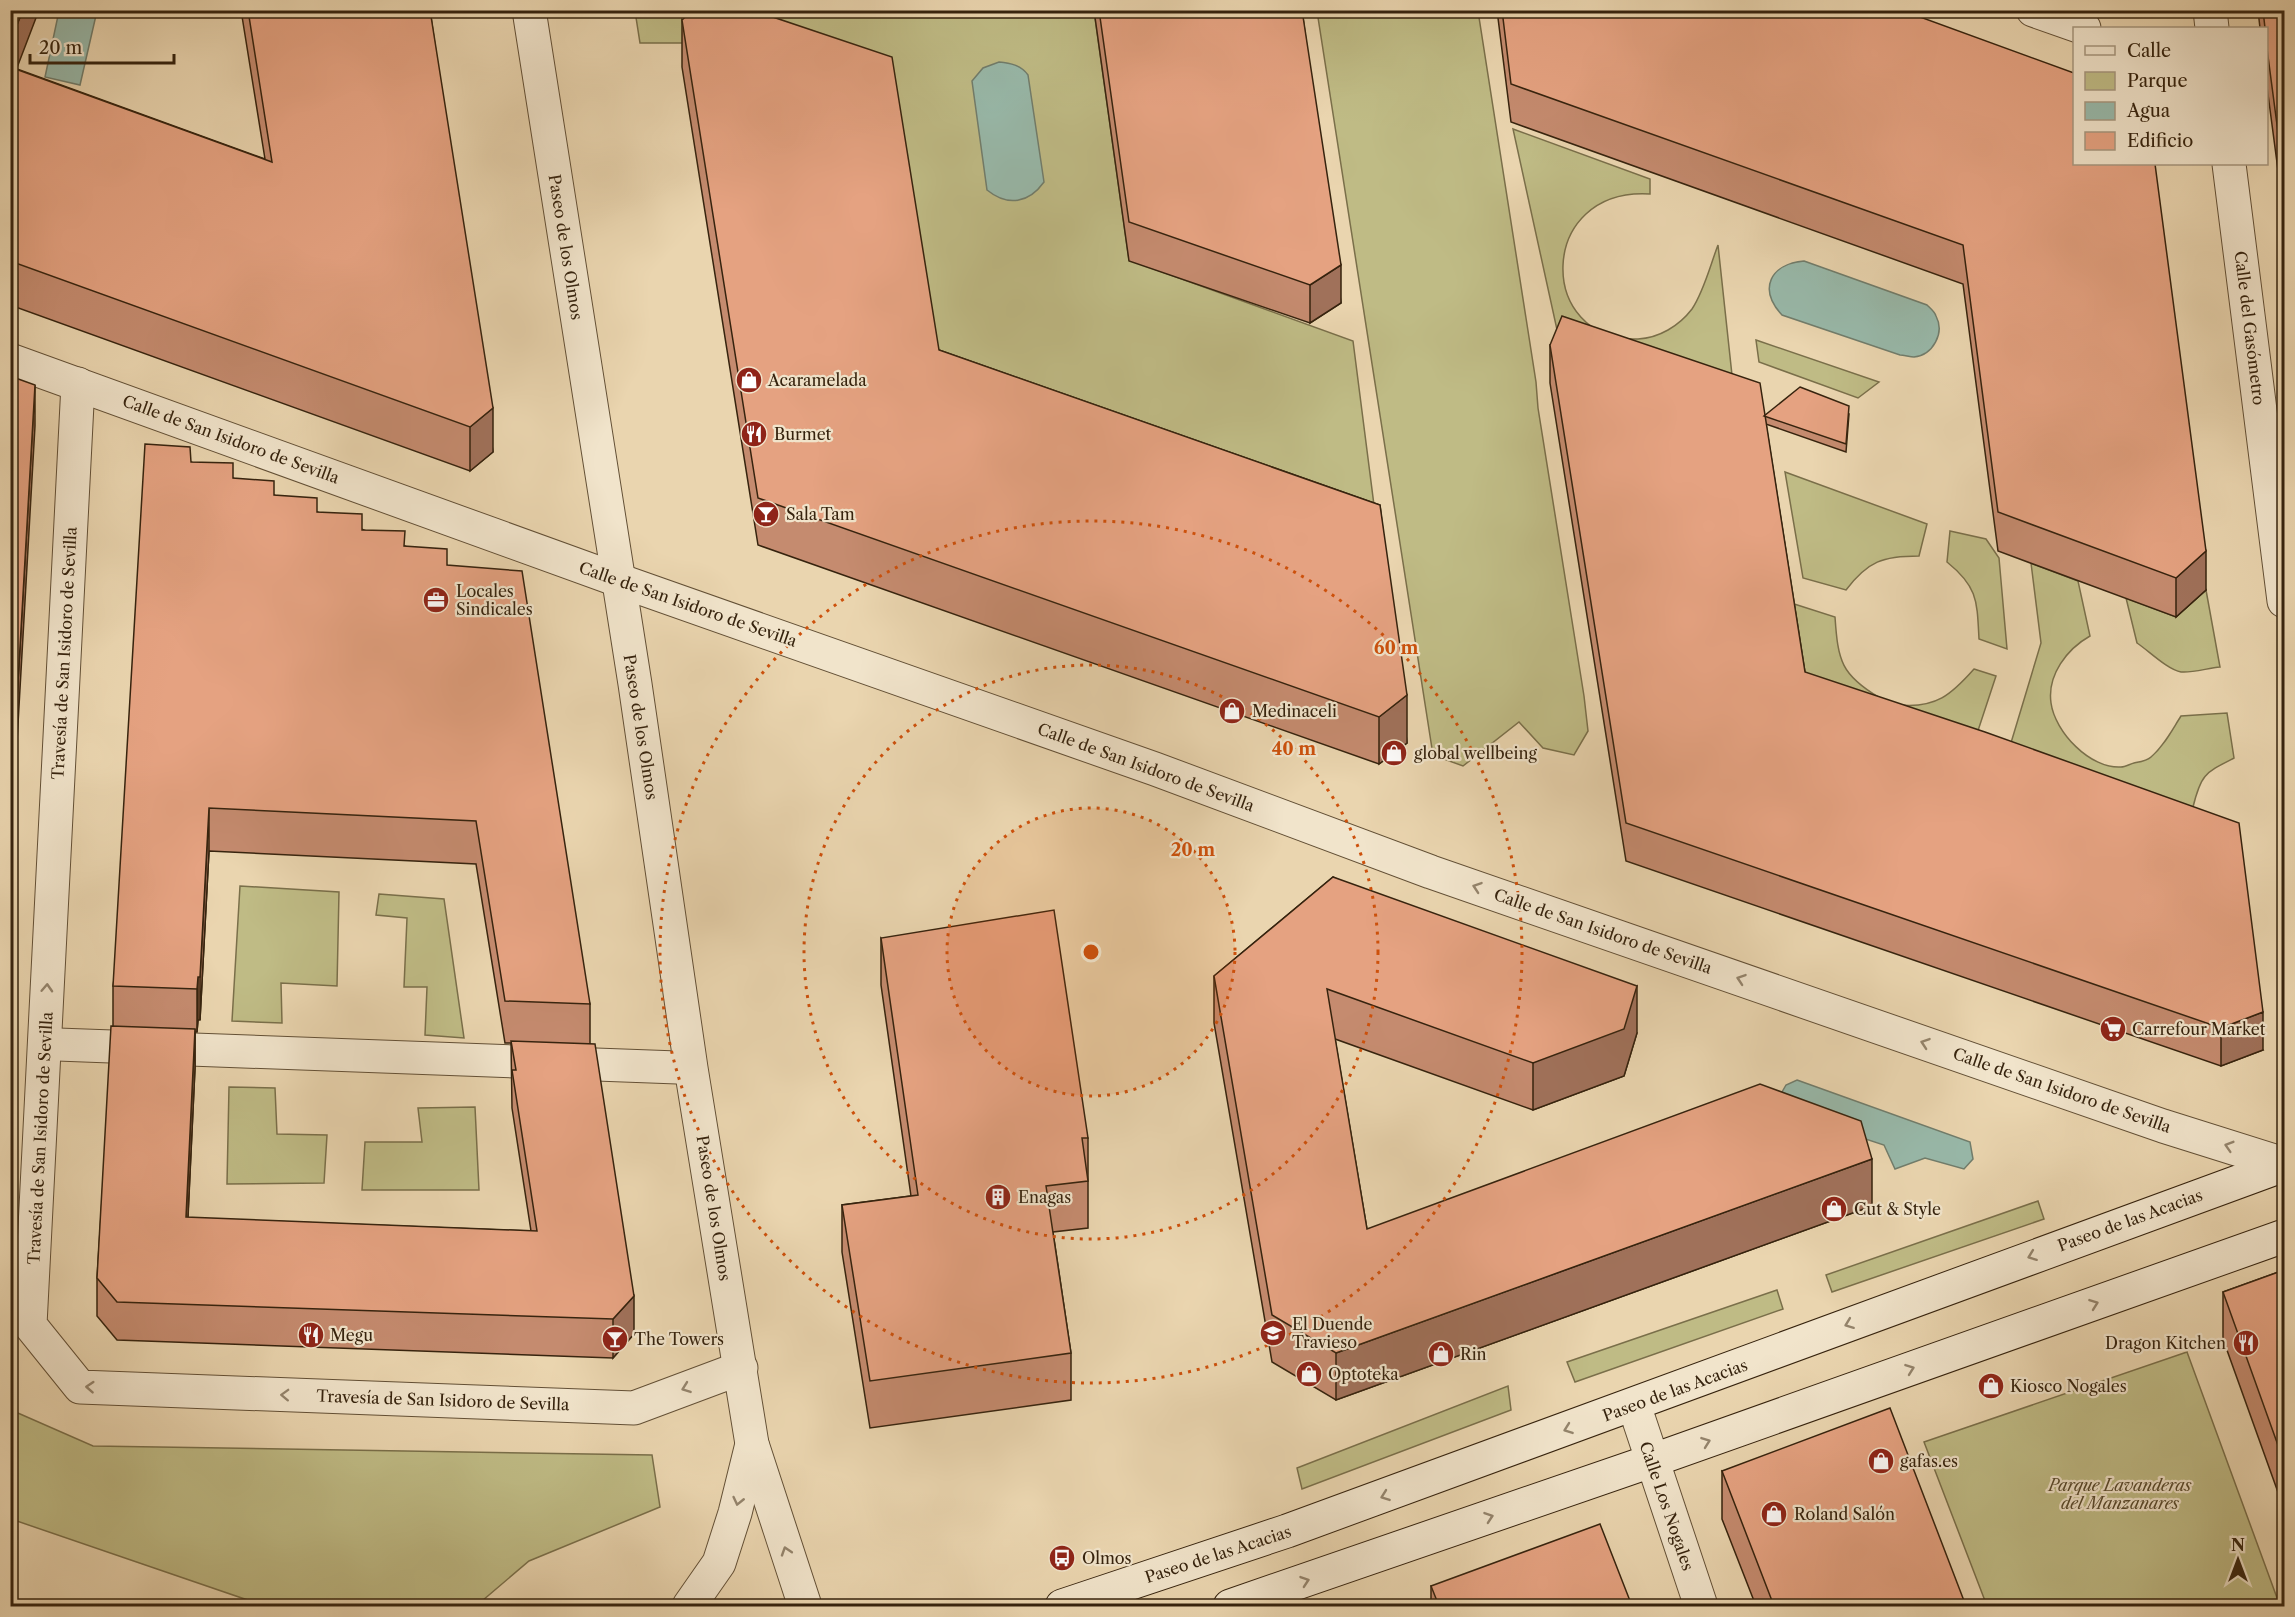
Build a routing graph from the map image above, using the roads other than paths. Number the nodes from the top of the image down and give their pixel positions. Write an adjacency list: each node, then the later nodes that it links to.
1 (529, 10): 9 (street, Paseo de los Olmos)
2 (2033, 10): 4 (street)
3 (2210, 10): 5 (street)
4 (2081, 27)
5 (2212, 27)
6 (2229, 165): 10 (street, Calle del Gasómetro)
7 (10, 360): 8 (street, Calle de San Isidoro de Sevilla)
8 (78, 384): 9 (street, Calle de San Isidoro de Sevilla); 11 (street, Travesía de San Isidoro de Sevilla, one-way to 8)
9 (618, 580): 12 (street, Paseo de los Olmos); 13 (street, Calle de San Isidoro de Sevilla, one-way to 9)
10 (2284, 601)
11 (45, 1044): 12 (street); 15 (street, Travesía de San Isidoro de Sevilla, one-way to 11)
12 (691, 1068): 15 (street, Paseo de los Olmos)
13 (2284, 1164): 16 (street, Paseo de las Acacias, one-way to 16)
14 (2284, 1236): 18 (street, one-way to 14)
15 (741, 1368): 17 (street, Paseo de los Olmos)
16 (1634, 1406): 18 (street, Calle Los Nogales); 21 (street, Paseo de las Acacias, one-way to 21)
17 (752, 1444): 19 (street, Paseo de los Olmos, one-way to 19); 20 (street, Paseo de los Olmos, one-way to 17)
18 (1651, 1461): 22 (street, one-way to 18); 23 (street, Calle Los Nogales)
19 (689, 1606)
20 (805, 1606)
21 (1062, 1606)
22 (1230, 1606)
23 (1701, 1606)

